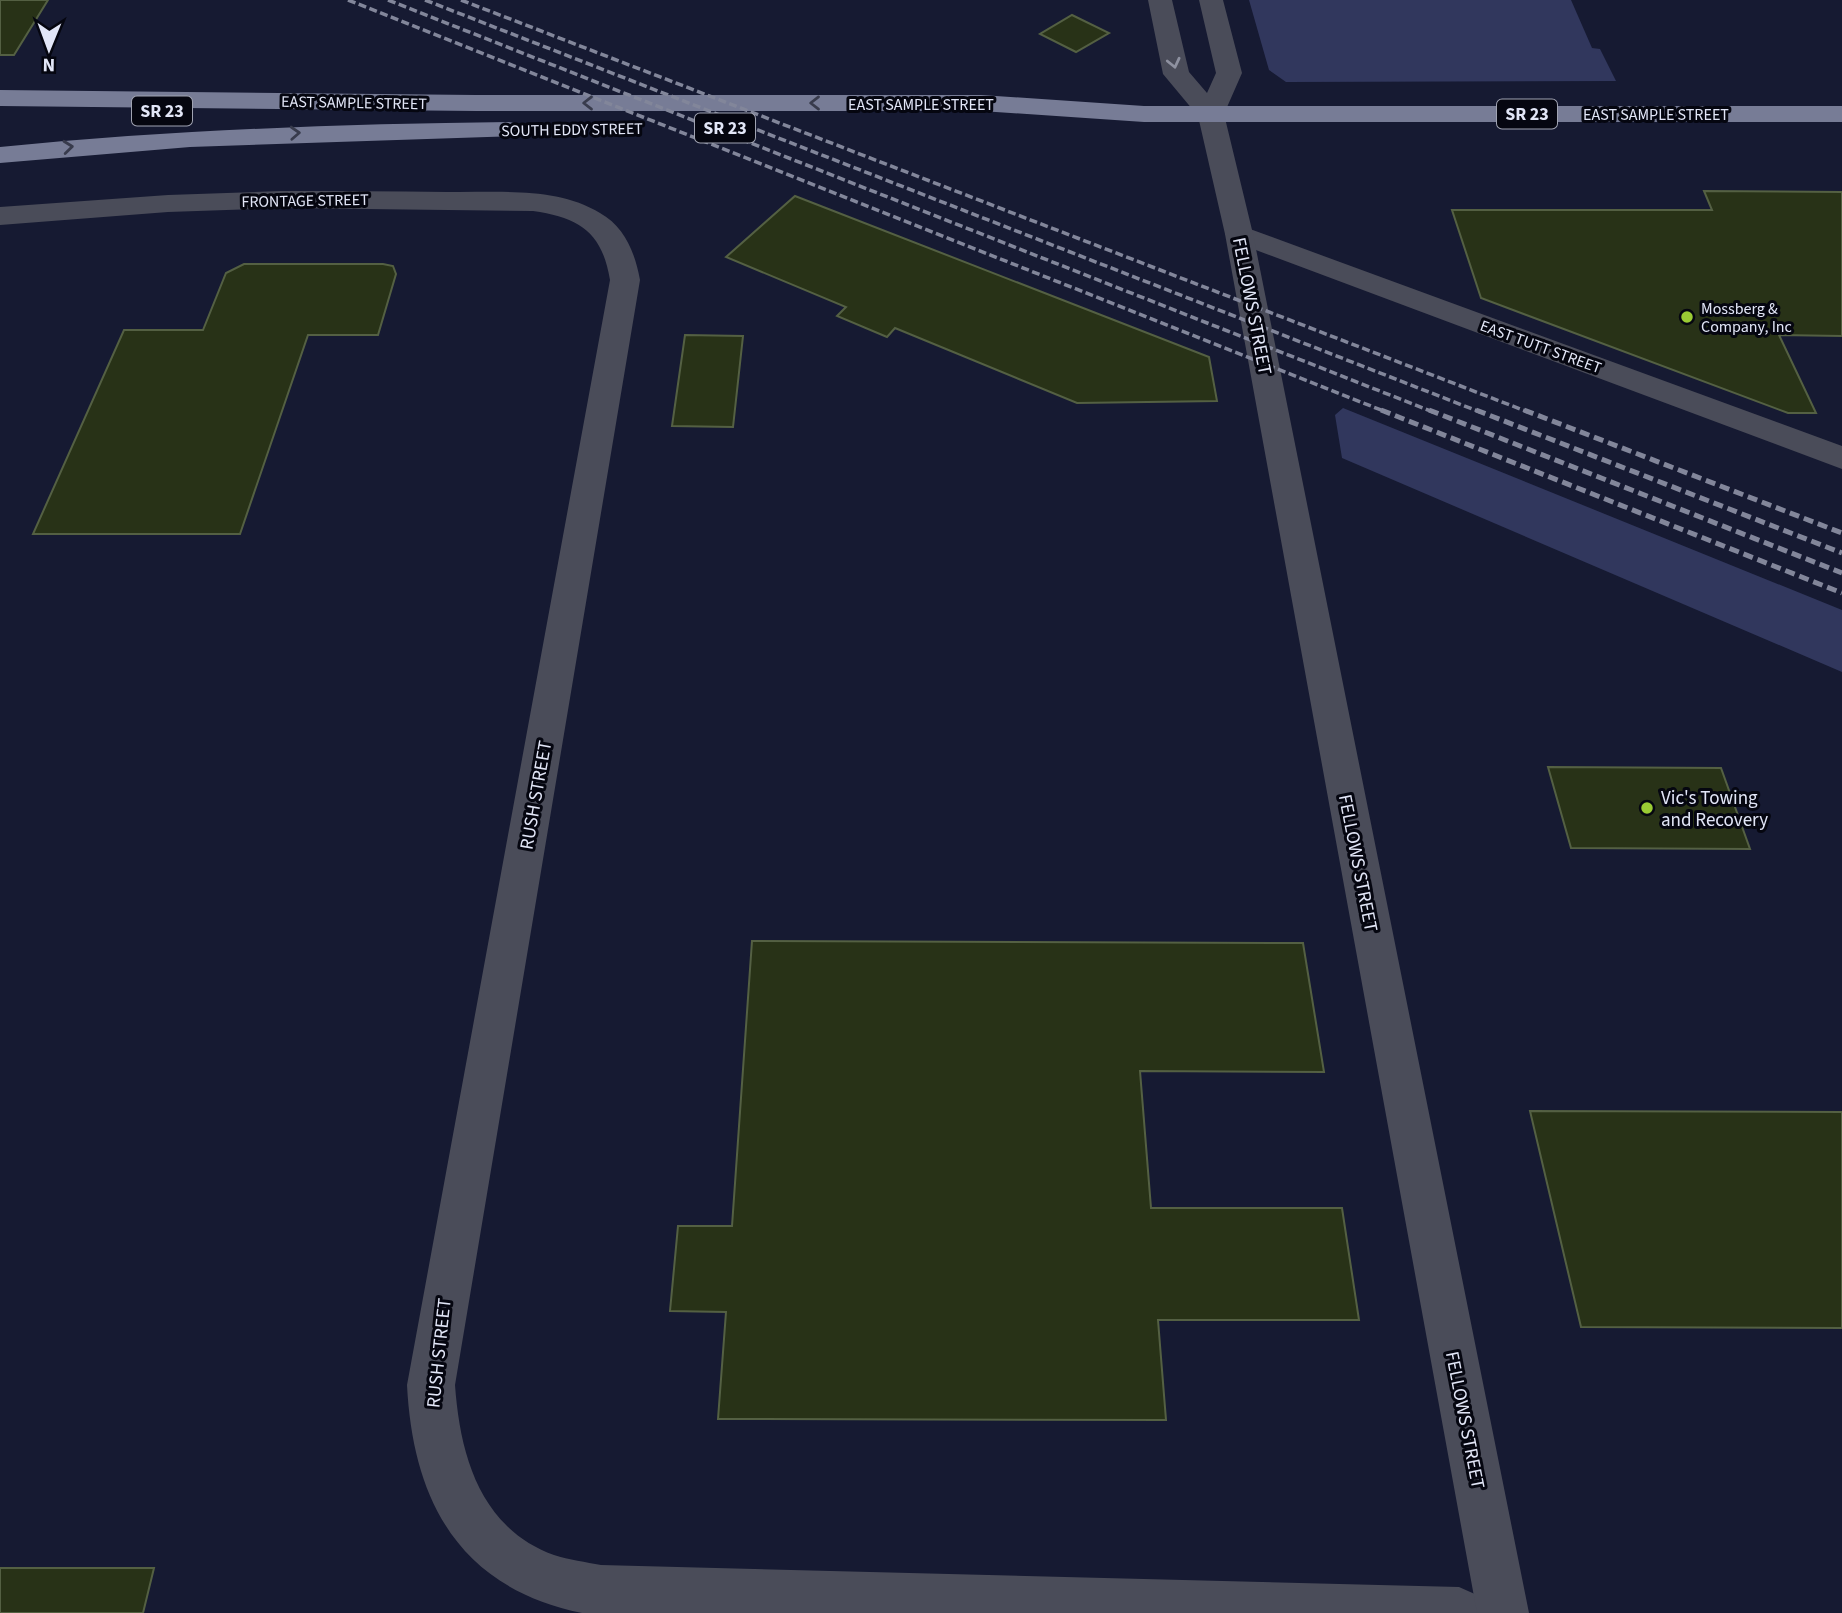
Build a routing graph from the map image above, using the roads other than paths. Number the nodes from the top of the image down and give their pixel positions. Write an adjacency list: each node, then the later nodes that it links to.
1 (1160, 0): 6 (street, FELLOWS STREET, one-way to 6)
2 (1211, 0): 6 (street)
3 (0, 98): 4 (main road, EAST SAMPLE STREET)
4 (324, 102): 5 (main road, EAST SAMPLE STREET / SR 23, one-way to 4); 8 (main road, SR 23)
5 (1144, 114): 6 (main road, EAST SAMPLE STREET / SR 23); 10 (main road, SOUTH EDDY STREET / SR 23)
6 (1211, 114): 7 (main road, EAST SAMPLE STREET / SR 23); 14 (street, FELLOWS STREET)
7 (1842, 114)
8 (13, 123)
9 (536, 129): 11 (main road, SOUTH EDDY STREET / SR 23, one-way to 9)
10 (577, 129)
11 (0, 155)
12 (0, 216): 13 (street, FRONTAGE STREET)
13 (605, 228): 16 (street, RUSH STREET)
14 (1240, 234): 15 (street, EAST TUTT STREET); 17 (street, FELLOWS STREET)
15 (1842, 458)
16 (1459, 1613)
17 (1503, 1613)

